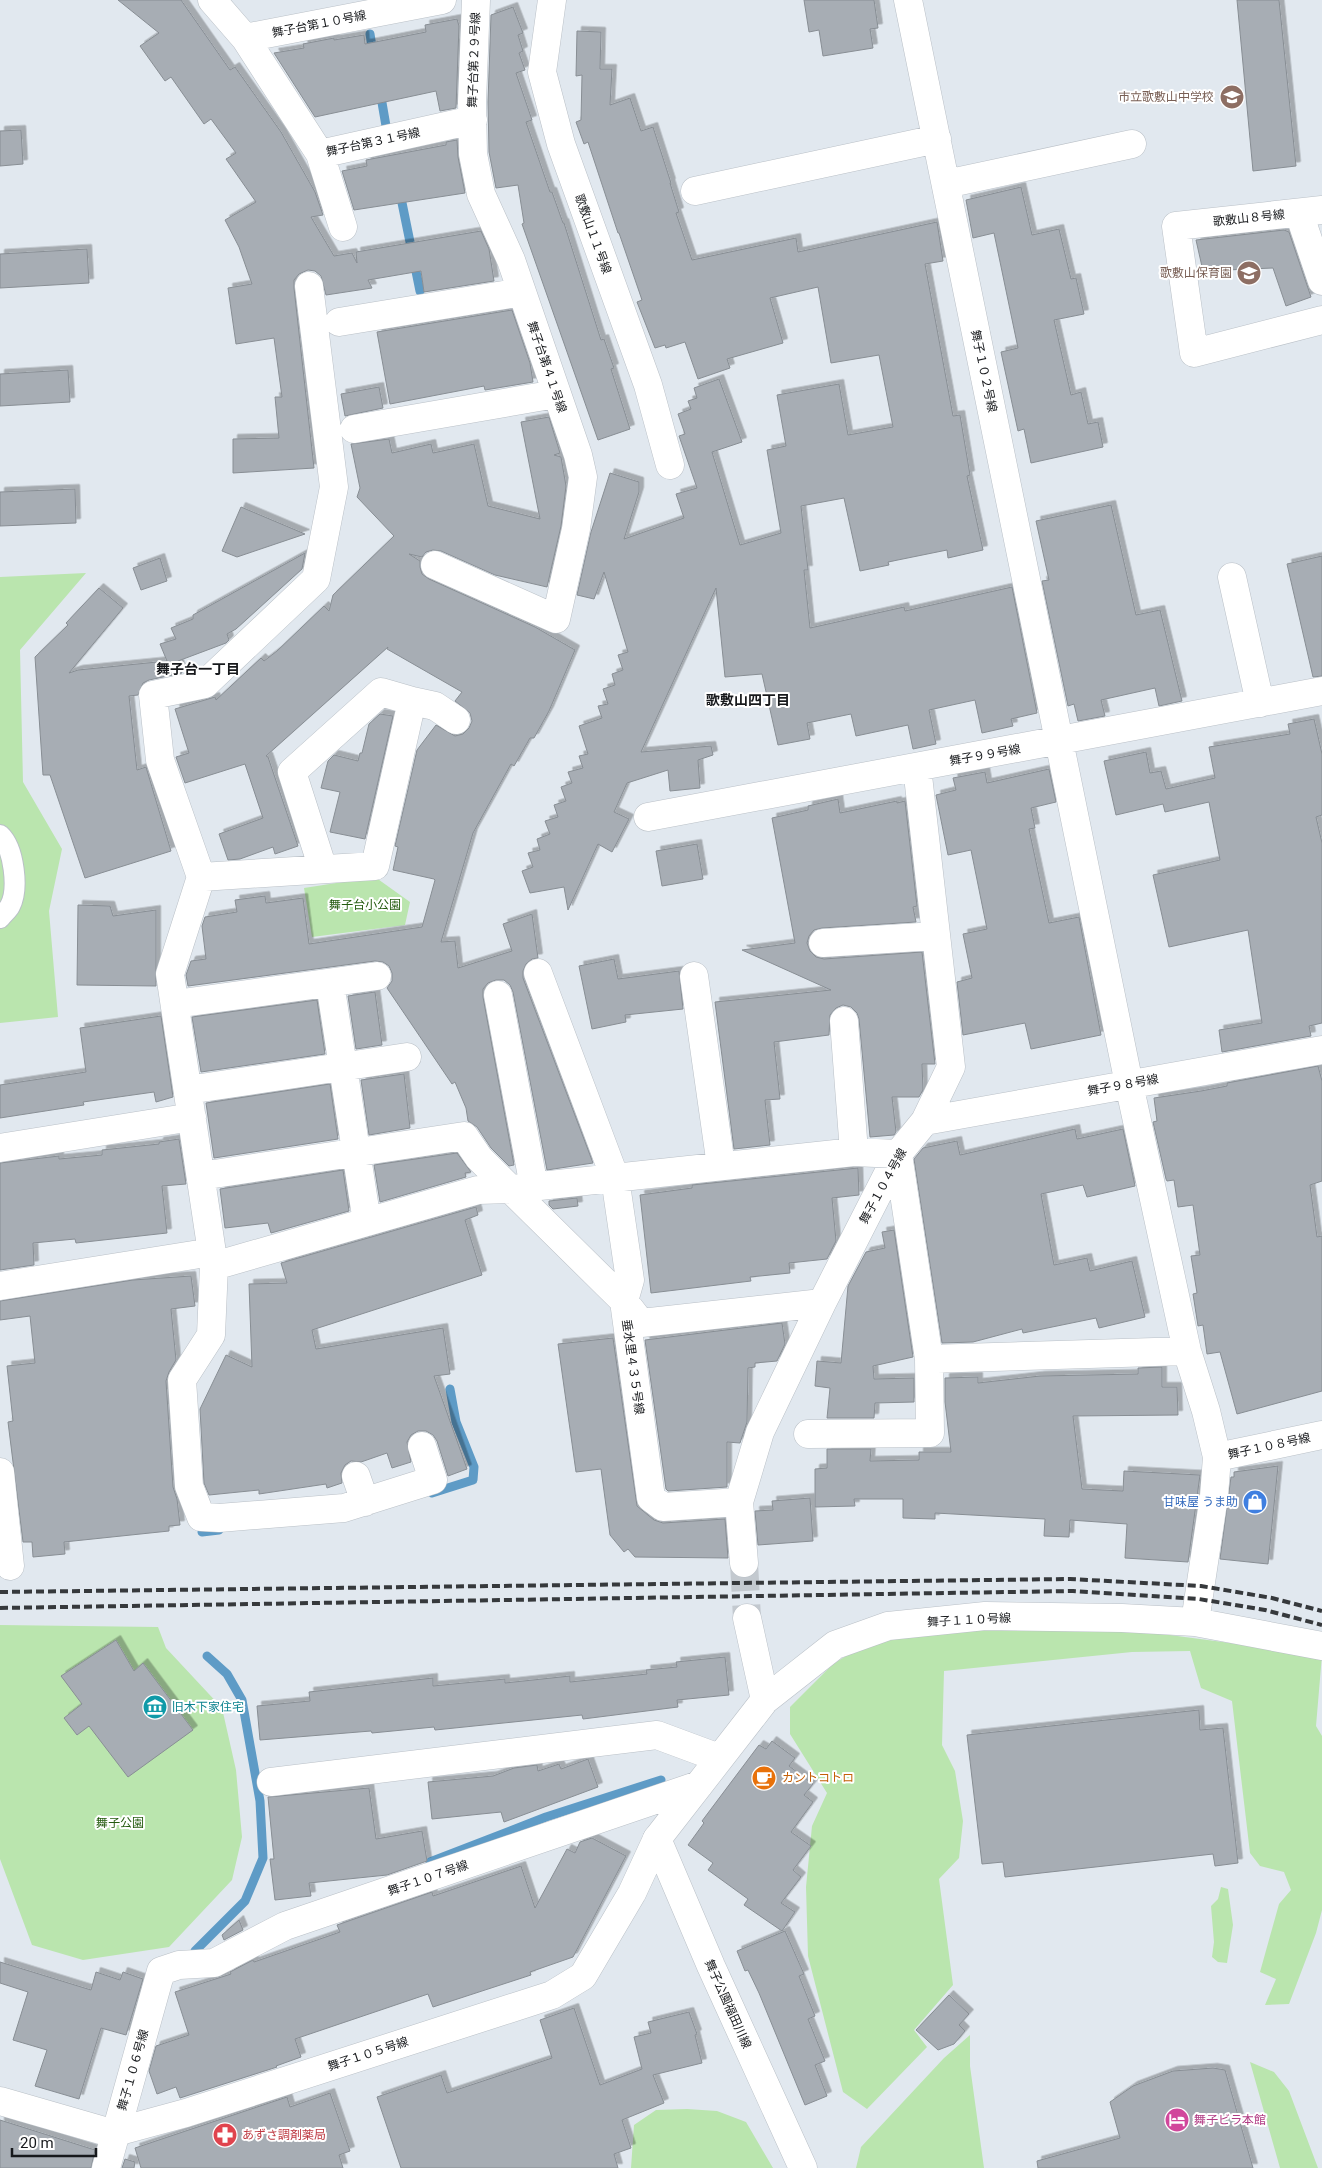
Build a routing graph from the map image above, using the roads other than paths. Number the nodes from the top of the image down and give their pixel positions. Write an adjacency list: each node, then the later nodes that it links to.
1 (212, 0): 6 (street)
2 (442, 0): 6 (street, 舞子台第１０号線)
3 (476, 0): 7 (street, 舞子台第２９号線)
4 (552, 0): 22 (street, 歌敷山１１号線)
5 (908, 0): 8 (street, 舞子１０２号線)
6 (245, 38): 10 (street, 舞子台第３１号線)
7 (472, 120): 10 (street, 舞子台第３１号線); 17 (street, 舞子台第４１号線)
8 (937, 139): 11 (street, 舞子１０２号線); 12 (street)
9 (1132, 144): 11 (street)
10 (320, 154): 14 (street)
11 (946, 184): 29 (street, 舞子１０２号線)
12 (695, 191)
13 (1311, 211): 15 (street); 18 (street, 歌敷山８号線)
14 (343, 228)
15 (1322, 281)
16 (309, 286): 34 (street)
17 (522, 292): 19 (street); 20 (street, 舞子台第４１号線)
18 (1322, 320)
19 (339, 322)
20 (556, 394): 21 (street); 23 (street, 舞子台第４１号線)
21 (354, 430)
22 (670, 465)
23 (435, 565)
24 (1232, 577): 27 (street)
25 (1322, 691): 27 (street, 舞子９９号線)
26 (412, 701): 28 (street); 33 (street); 33 (street)
27 (1260, 703): 29 (street, 舞子９９号線)
28 (456, 720)
29 (1060, 741): 30 (street, 舞子９９号線); 48 (street, 舞子１０２号線)
30 (917, 767): 31 (street, 舞子９９号線); 36 (street, 舞子１０４号線)
31 (648, 817)
32 (0, 835): 35 (street)
33 (323, 870): 34 (street)
34 (201, 877): 43 (street)
35 (0, 918)
36 (936, 936): 37 (street); 51 (street, 舞子１０４号線)
37 (823, 943)
38 (538, 973): 58 (street)
39 (377, 976): 41 (street)
40 (694, 976): 56 (street)
41 (330, 983): 43 (street); 47 (street)
42 (498, 995): 59 (street)
43 (175, 1004): 49 (street)
44 (844, 1021): 53 (street)
45 (1322, 1050): 48 (street, 舞子９８号線)
46 (408, 1057): 47 (street)
47 (344, 1067): 49 (street); 54 (street)
48 (1128, 1084): 51 (street, 舞子９８号線); 65 (street, 舞子１０２号線)
49 (188, 1090): 50 (street)
50 (192, 1117): 52 (street); 57 (street)
51 (925, 1121): 55 (street, 舞子１０４号線)
52 (0, 1148)
53 (854, 1152): 55 (street); 56 (street)
54 (356, 1153): 57 (street); 59 (street, 垂水里４３５号線); 60 (street)
55 (898, 1154): 64 (street, 舞子１０４号線); 66 (street)
56 (721, 1166): 58 (street)
57 (201, 1176): 61 (street)
58 (614, 1178): 59 (street); 63 (street)
59 (523, 1188): 60 (street); 63 (street, 垂水里４３５号線)
60 (367, 1222): 61 (street)
61 (213, 1259): 62 (street); 73 (street)
62 (0, 1286)
63 (624, 1301): 64 (street); 74 (street, 垂水里４３５号線)
64 (822, 1303): 74 (street, 舞子１０４号線)
65 (1187, 1351): 66 (street); 70 (street, 舞子１０２号線)
66 (929, 1359): 67 (street)
67 (808, 1434)
68 (1322, 1435): 70 (street, 舞子１０８号線)
69 (422, 1446): 73 (street)
70 (1217, 1458): 78 (street, 舞子１０２号線)
71 (0, 1472): 76 (street)
72 (356, 1476): 73 (street)
73 (365, 1502)
74 (739, 1502): 75 (street, 舞子１０４号線)
75 (744, 1563)
76 (10, 1566)
77 (747, 1618): 80 (street)
78 (1195, 1622): 79 (street, 舞子１１０号線); 80 (street, 舞子１１０号線)
79 (1322, 1646)
80 (765, 1700): 81 (street, 舞子１１０号線)
81 (719, 1758): 82 (street); 83 (street, 舞子１０５号線)
82 (271, 1782)
83 (698, 1785): 84 (street, 舞子１０５号線); 85 (street, 舞子１０７号線)
84 (657, 1839): 87 (street, 舞子１０５号線); 89 (street, 舞子公園福田川線)
85 (161, 1971): 87 (street, 舞子１０６号線)
86 (0, 2101): 87 (street, 舞子１０５号線)
87 (116, 2132): 88 (street, 舞子１０６号線)
88 (106, 2168)
89 (802, 2168)

